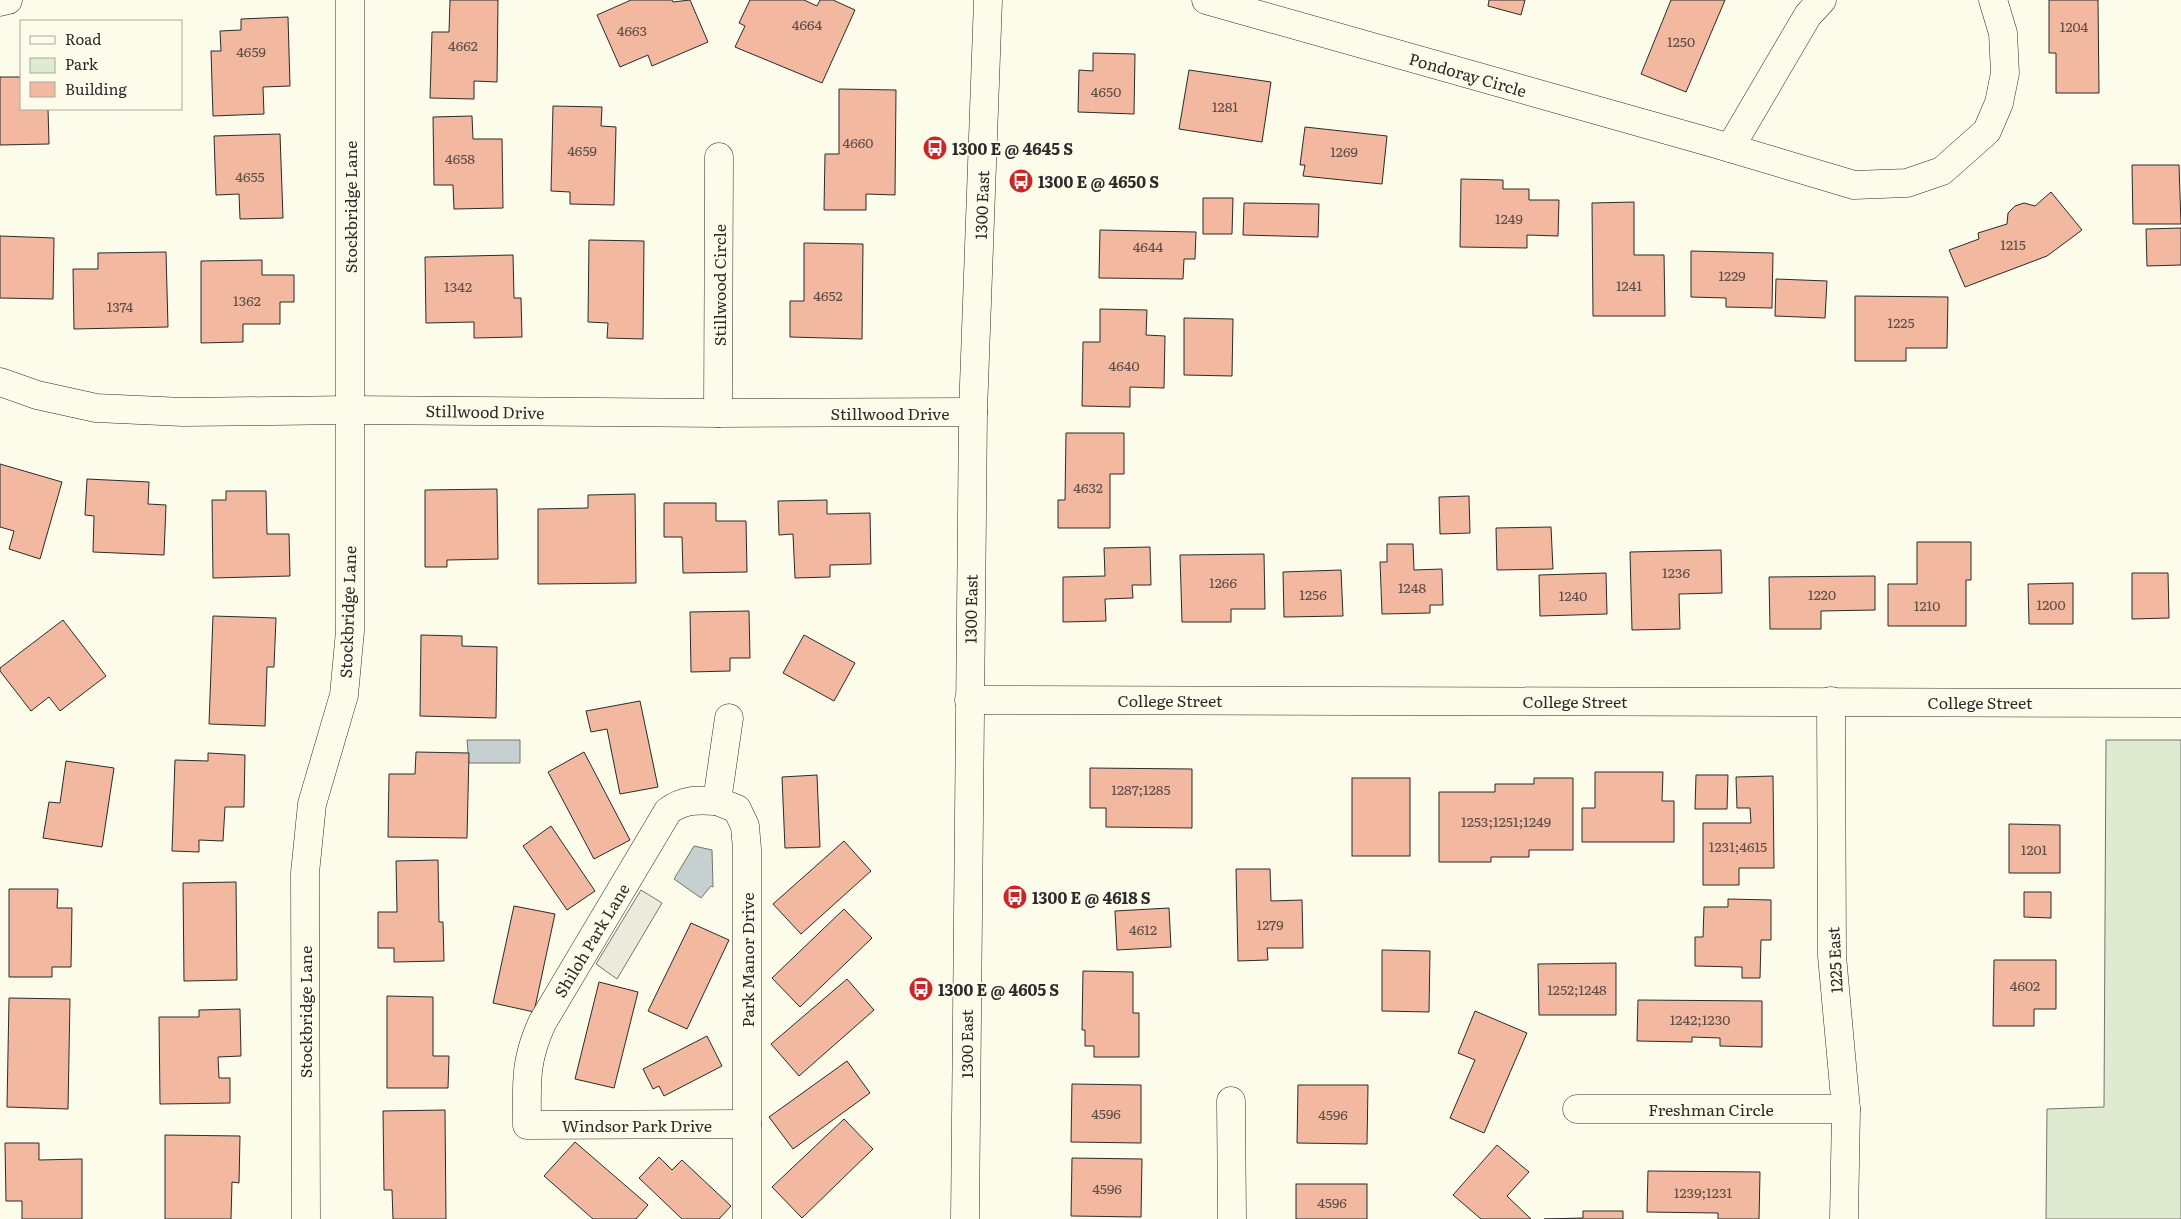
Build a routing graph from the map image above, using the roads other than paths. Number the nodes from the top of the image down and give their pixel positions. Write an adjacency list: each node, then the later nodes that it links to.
1 (8, 0): 7 (street)
2 (350, 0): 11 (street, Stockbridge Lane)
3 (988, 0): 12 (street, 1300 East)
4 (1206, 0): 8 (street, Pondoray Circle)
5 (1822, 0): 8 (street)
6 (1993, 0): 8 (street, Pondoray Circle)
7 (0, 2)
8 (1730, 148)
9 (719, 157): 13 (street, Stillwood Circle)
10 (0, 382): 11 (street, Stillwood Drive)
11 (350, 410): 13 (street, Stillwood Drive); 24 (street, Stockbridge Lane)
12 (973, 412): 13 (street, Stillwood Drive); 14 (street, 1300 East)
13 (718, 413)
14 (969, 700): 15 (street, College Street); 26 (street, 1300 East)
15 (1831, 701): 16 (street, College Street); 21 (street, 1225 East)
16 (2181, 703)
17 (729, 718): 18 (street)
18 (716, 801): 22 (street, Park Manor Drive); 23 (street, Shiloh Park Lane)
19 (1231, 1101): 27 (street)
20 (1577, 1109): 21 (street, Freshman Circle)
21 (1846, 1109): 28 (street, 1225 East)
22 (747, 1124): 23 (street, Windsor Park Drive); 25 (street, Park Manor Drive)
23 (526, 1125)
24 (306, 1219)
25 (747, 1219)
26 (965, 1219)
27 (1232, 1219)
28 (1844, 1219)

